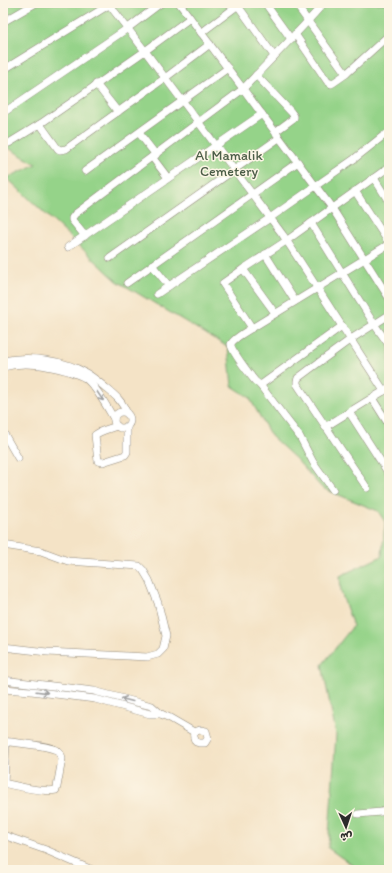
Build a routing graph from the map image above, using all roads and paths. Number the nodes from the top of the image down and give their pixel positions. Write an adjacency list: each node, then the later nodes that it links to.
1 (36, 3): 11 (street)
2 (161, 3): 12 (street)
3 (179, 3): 9 (street)
4 (265, 3): 15 (street)
5 (295, 3): 10 (street)
6 (324, 3): 10 (street)
7 (109, 4): 12 (street); 20 (street)
8 (238, 4): 13 (street); 18 (street)
9 (190, 18): 13 (street); 17 (street)
10 (308, 21): 15 (street); 21 (street)
11 (3, 22)
12 (128, 28): 17 (street); 28 (street)
13 (201, 33): 16 (street)
14 (389, 36): 21 (street)
15 (293, 37): 18 (street); 21 (street)
16 (210, 44): 19 (street); 23 (street)
17 (145, 51): 23 (street); 24 (street)
18 (274, 56): 22 (street)
19 (228, 68): 25 (street); 26 (street)
20 (3, 70)
21 (346, 74)
22 (256, 75): 25 (street); 34 (street)
23 (165, 78): 26 (street); 27 (street)
24 (96, 84): 27 (street); 31 (street)
25 (243, 89): 29 (street); 30 (street)
26 (182, 101): 30 (street); 32 (street)
27 (118, 112): 31 (street)
28 (3, 113)
29 (262, 114): 34 (street); 36 (street)
30 (199, 123): 36 (street); 37 (street)
31 (40, 124): 35 (street)
32 (139, 132): 37 (street); 41 (street)
33 (389, 133): 44 (street)
34 (277, 135): 38 (street); 40 (street)
35 (9, 143)
36 (216, 145): 40 (street); 42 (street)
37 (154, 156): 42 (street); 51 (street)
38 (298, 162): 44 (street); 46 (street)
39 (389, 167): 43 (street)
40 (234, 170): 46 (street); 56 (street)
41 (85, 171)
42 (168, 178): 51 (street)
43 (374, 178): 45 (street); 47 (street)
44 (316, 186): 48 (street); 49 (street)
45 (355, 191): 48 (street); 53 (street)
46 (252, 194): 49 (street); 58 (street)
47 (389, 202)
48 (332, 208): 50 (street); 57 (street)
49 (270, 218): 52 (street); 62 (street)
50 (311, 223): 52 (street); 60 (street)
51 (85, 236): 54 (street)
52 (286, 241): 55 (street); 63 (street)
53 (389, 243): 57 (street)
54 (68, 247)
55 (265, 254): 59 (street); 66 (street)
56 (110, 258)
57 (364, 259): 60 (street); 65 (street)
58 (152, 265): 61 (street); 62 (street)
59 (243, 269): 67 (street); 71 (street)
60 (342, 273): 63 (street); 69 (street)
61 (127, 283)
62 (169, 286): 64 (street)
63 (317, 288): 66 (street); 70 (street)
64 (157, 294)
65 (389, 298)
66 (295, 301): 67 (street)
67 (275, 313): 71 (street)
68 (389, 315): 69 (street)
69 (374, 324): 72 (street); 73 (street)
70 (342, 326): 72 (street); 76 (street)
71 (252, 328): 76 (street)
72 (351, 339): 77 (street); 85 (street)
73 (389, 345)
74 (3, 361): 80 (street)
75 (3, 367): 81 (street, one-way to 81)
76 (260, 385): 90 (street)
77 (386, 389): 78 (street)
78 (372, 398): 79 (street); 82 (street)
79 (349, 412): 85 (street); 88 (street)
80 (127, 414): 81 (street); 84 (street)
81 (114, 419): 83 (street)
82 (389, 425)
83 (117, 426): 84 (street); 84 (street)
84 (127, 426)
85 (326, 427): 89 (street)
86 (3, 432): 87 (street)
87 (18, 458)
88 (389, 474)
89 (366, 488)
90 (333, 490)
91 (3, 545): 92 (street)
92 (3, 647)
93 (3, 680): 95 (street)
94 (3, 689): 95 (street, one-way to 95)
95 (106, 698): 96 (street)
96 (194, 732)
97 (4, 741): 98 (street); 98 (street)
98 (4, 783)
99 (389, 809): 100 (street)
100 (358, 814)
101 (3, 835): 102 (street)
102 (92, 870)

